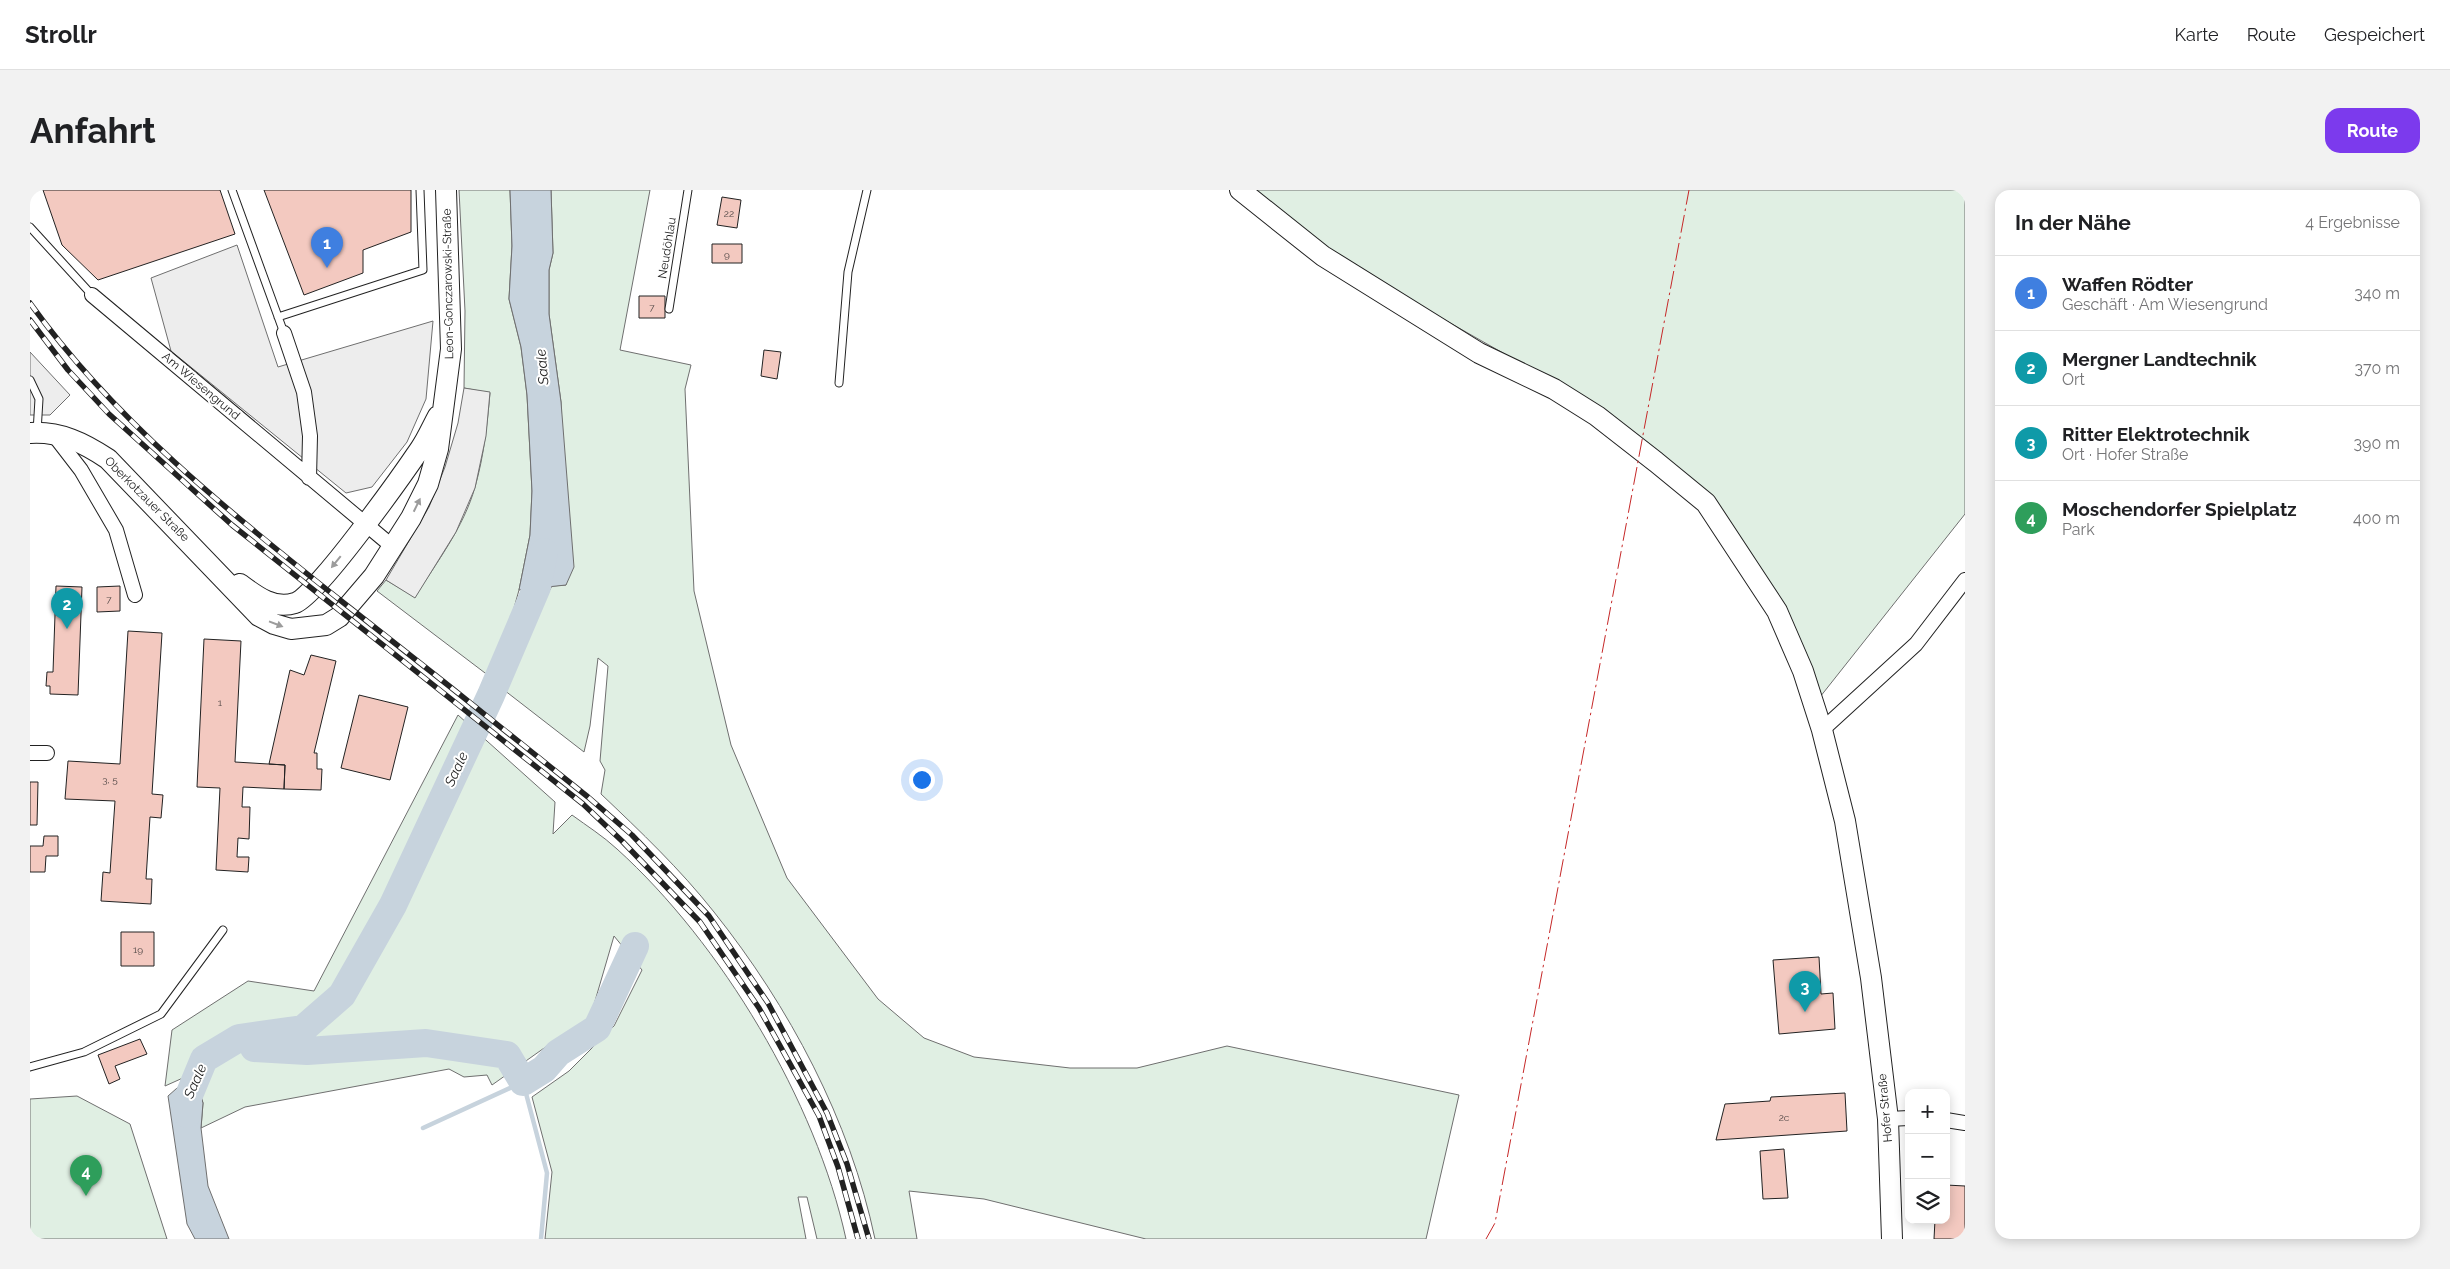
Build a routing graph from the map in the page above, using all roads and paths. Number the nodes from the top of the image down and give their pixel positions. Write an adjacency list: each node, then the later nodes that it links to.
1 (232, 190): 10 (lane)
2 (420, 190): 10 (lane)
3 (446, 190): 14 (street, Leon-Gonczarowski-Straße)
4 (688, 190): 9 (lane, Neudöhlau)
5 (867, 190): 13 (lane)
6 (1240, 190): 22 (street, Hofer Straße)
7 (30, 227): 8 (lane)
8 (92, 295): 16 (street, Am Wiesengrund)
9 (669, 309)
10 (278, 317): 11 (lane)
11 (284, 333): 16 (street)
12 (30, 380): 15 (lane)
13 (839, 383)
14 (443, 408): 17 (street, Leon-Gonczarowski-Straße); 18 (street, Leon-Gonczarowski-Straße, one-way to 14)
15 (40, 433): 19 (street, Oberkotzauer Straße); 21 (street)
16 (309, 478): 17 (street, Am Wiesengrund)
17 (365, 523): 18 (street, Am Wiesengrund); 19 (street, Oberkotzauer Straße, one-way to 19)
18 (393, 547): 19 (street, Oberkotzauer Straße, one-way to 18)
19 (203, 556)
20 (1965, 580): 22 (street)
21 (135, 594)
22 (1822, 730): 28 (street, Hofer Straße)
23 (30, 753): 24 (street)
24 (47, 754)
25 (223, 930): 26 (lane)
26 (30, 1067)
27 (1905, 1118): 28 (street)
28 (1888, 1119): 31 (street, Hofer Straße)
29 (1950, 1121): 30 (street)
30 (1965, 1123)
31 (1892, 1239)

